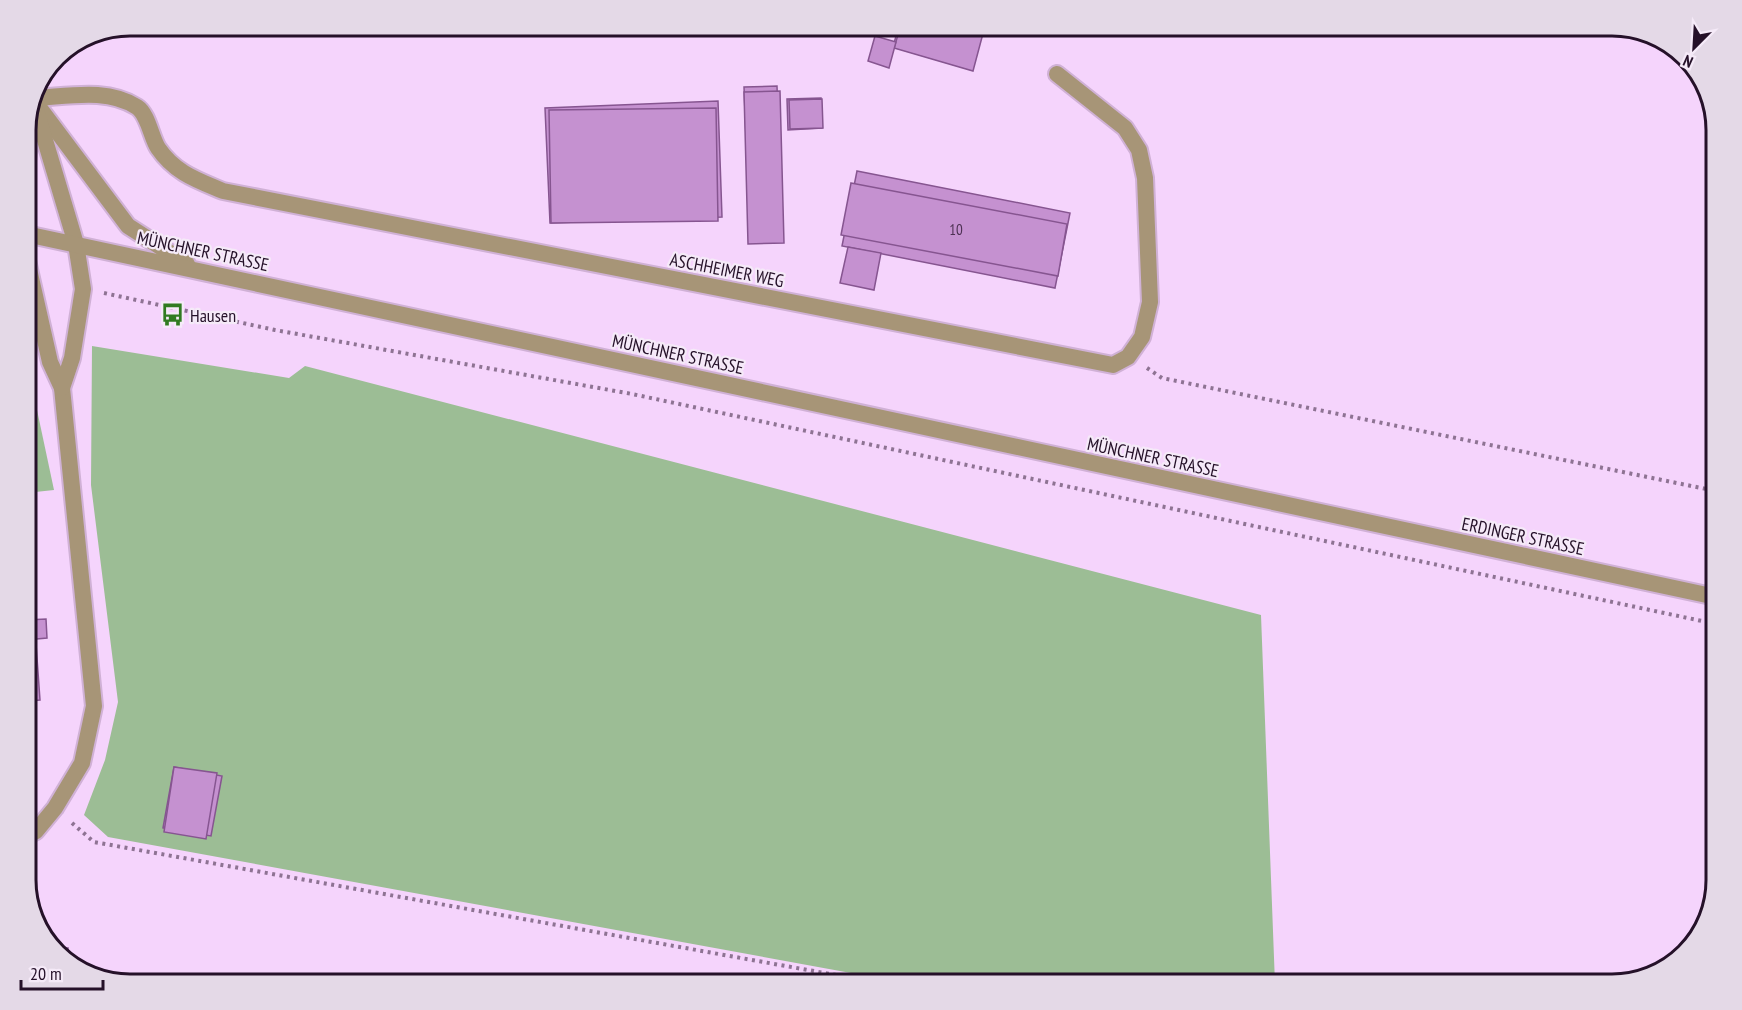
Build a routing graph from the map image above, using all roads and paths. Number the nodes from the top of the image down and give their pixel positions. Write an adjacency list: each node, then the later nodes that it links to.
1 (1057, 74): 10 (street)
2 (41, 100): 10 (street, ASCHHEIMER WEG)
3 (39, 105): 7 (street)
4 (38, 110): 6 (street)
5 (36, 236): 6 (street, MÜNCHNER STRASSE)
6 (76, 244): 7 (street, MÜNCHNER STRASSE); 8 (street)
7 (196, 270): 13 (street, MÜNCHNER STRASSE)
8 (83, 289): 11 (street); 15 (path)
9 (36, 300): 11 (street)
10 (1128, 357): 12 (path)
11 (62, 388): 16 (street)
12 (1706, 489)
13 (1322, 513): 14 (street, ERDINGER STRASSE)
14 (1706, 595)
15 (1706, 622)
16 (55, 808): 17 (street); 18 (path)
17 (36, 831)
18 (830, 974)

